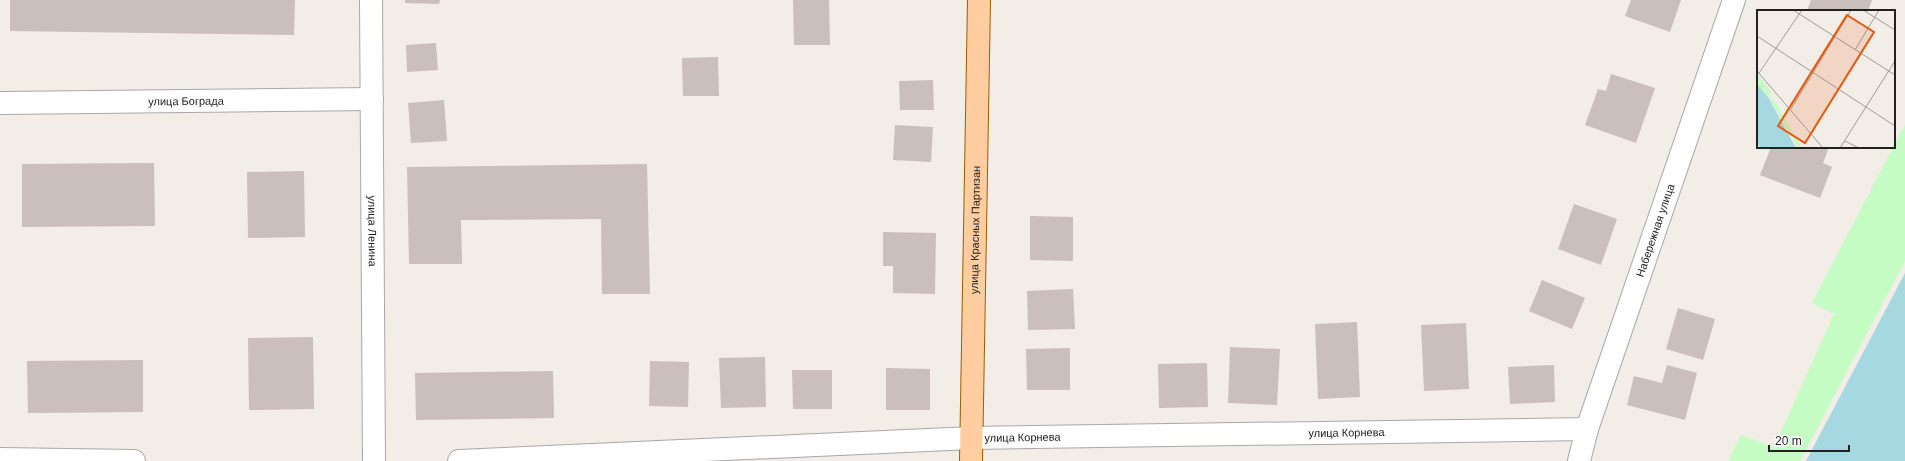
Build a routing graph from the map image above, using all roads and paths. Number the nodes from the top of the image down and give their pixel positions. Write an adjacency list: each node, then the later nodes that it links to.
1 (372, 0): 4 (street, улица Ленина)
2 (979, 0): 7 (main road, улица Красных Партизан)
3 (1734, 0): 6 (street, Набережная улица)
4 (372, 99): 5 (street, улица Бограда); 10 (street, улица Ленина)
5 (0, 103)
6 (1587, 429): 7 (street, улица Корнева); 13 (street, Набережная улица)
7 (972, 438): 11 (street, улица Корнева); 12 (main road, улица Красных Партизан)
8 (0, 459): 9 (street)
9 (134, 461)
10 (374, 461)
11 (459, 461)
12 (971, 461)
13 (1579, 461)

